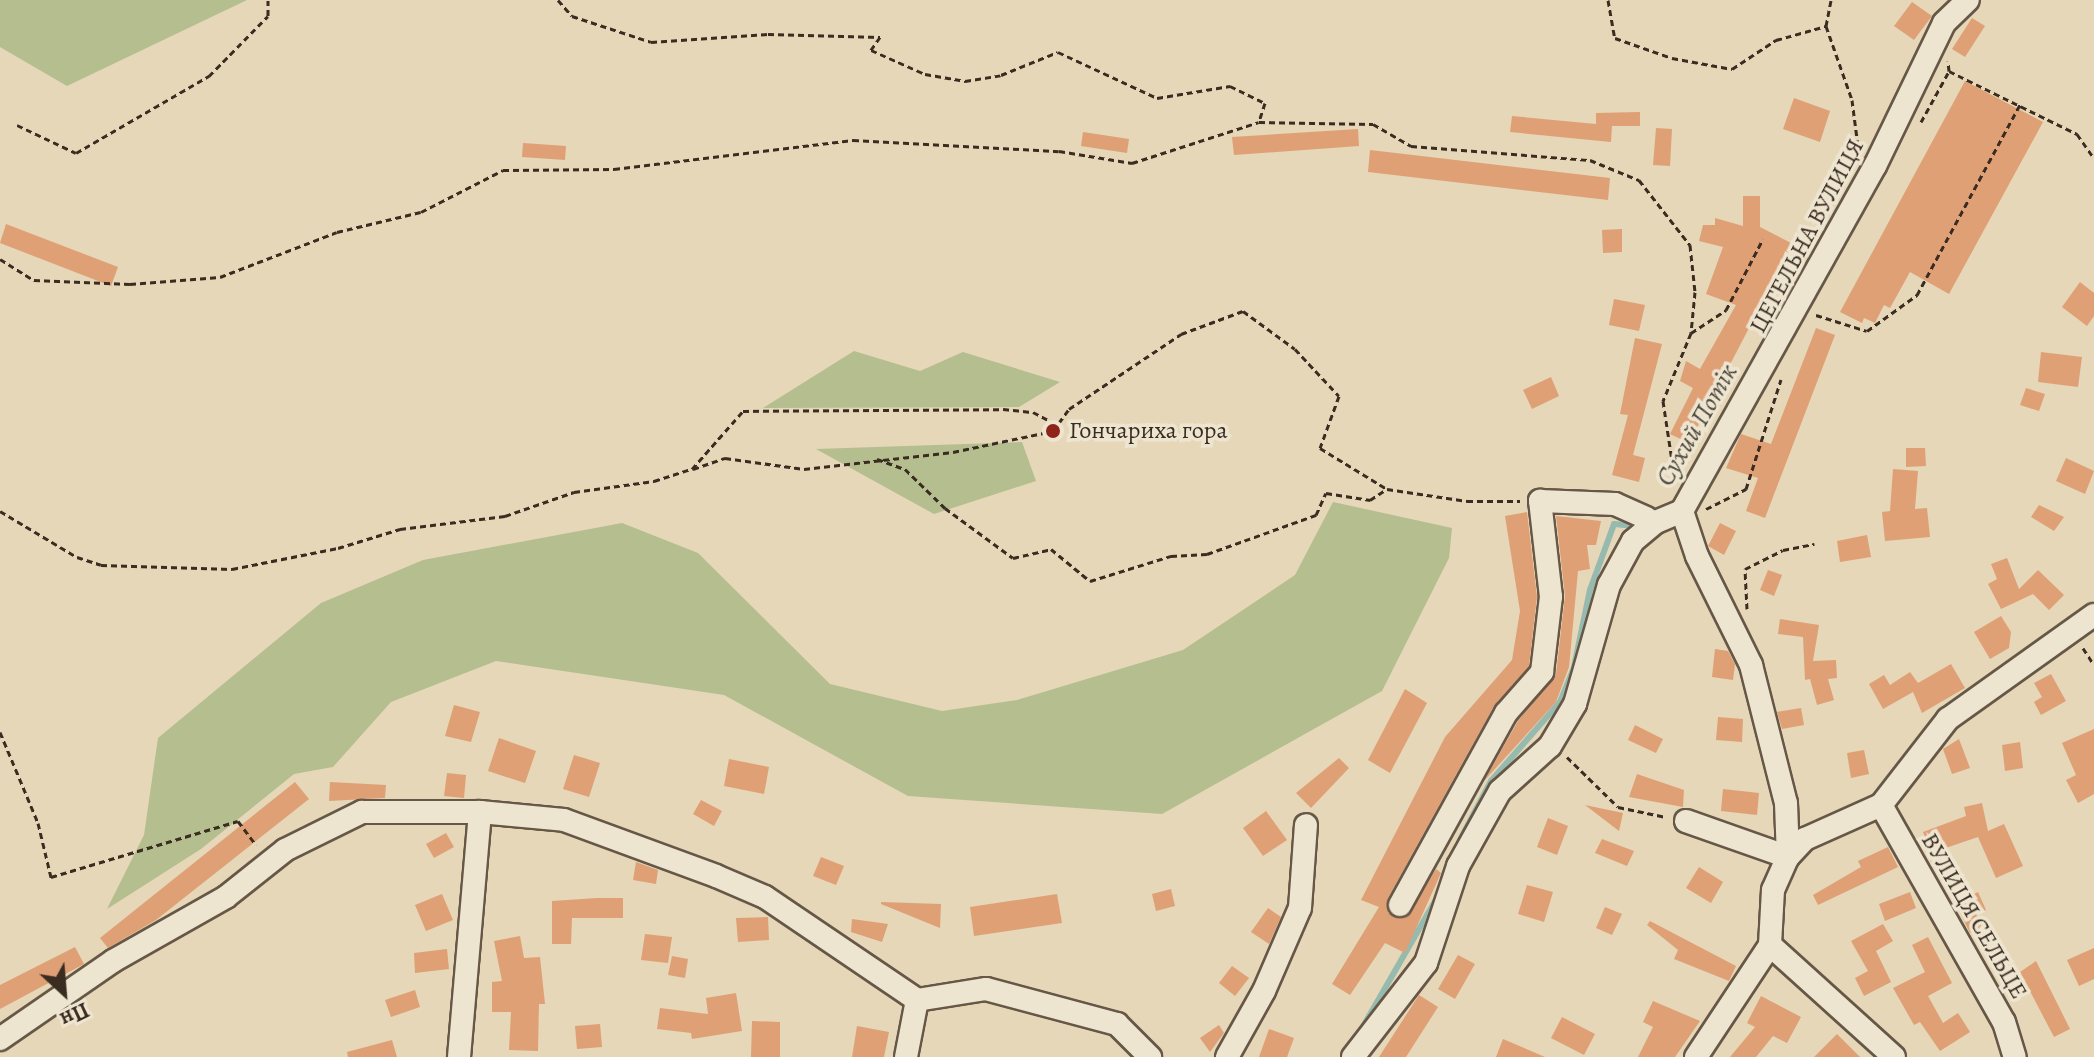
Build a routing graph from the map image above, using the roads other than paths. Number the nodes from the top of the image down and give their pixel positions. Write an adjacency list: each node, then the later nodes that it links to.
1 (1968, 0): 2 (street, ЦЕГЕЛЬНА ВУЛИЦЯ)
2 (1684, 515): 9 (street); 18 (street)
3 (1647, 518): 10 (street)
4 (2094, 615): 5 (street)
5 (1881, 805): 9 (street); 21 (street, ВУЛИЦЯ СЕЛЬЦЕ)
6 (480, 812): 12 (street); 13 (street); 14 (street)
7 (1686, 821): 9 (street)
8 (1306, 825): 17 (street)
9 (1788, 857): 11 (street)
10 (1400, 905)
11 (1770, 945): 19 (street); 20 (street)
12 (917, 1000): 15 (street); 16 (street)
13 (0, 1039)
14 (459, 1057)
15 (906, 1057)
16 (1150, 1057)
17 (1227, 1057)
18 (1353, 1057)
19 (1696, 1057)
20 (1894, 1057)
21 (2015, 1057)

